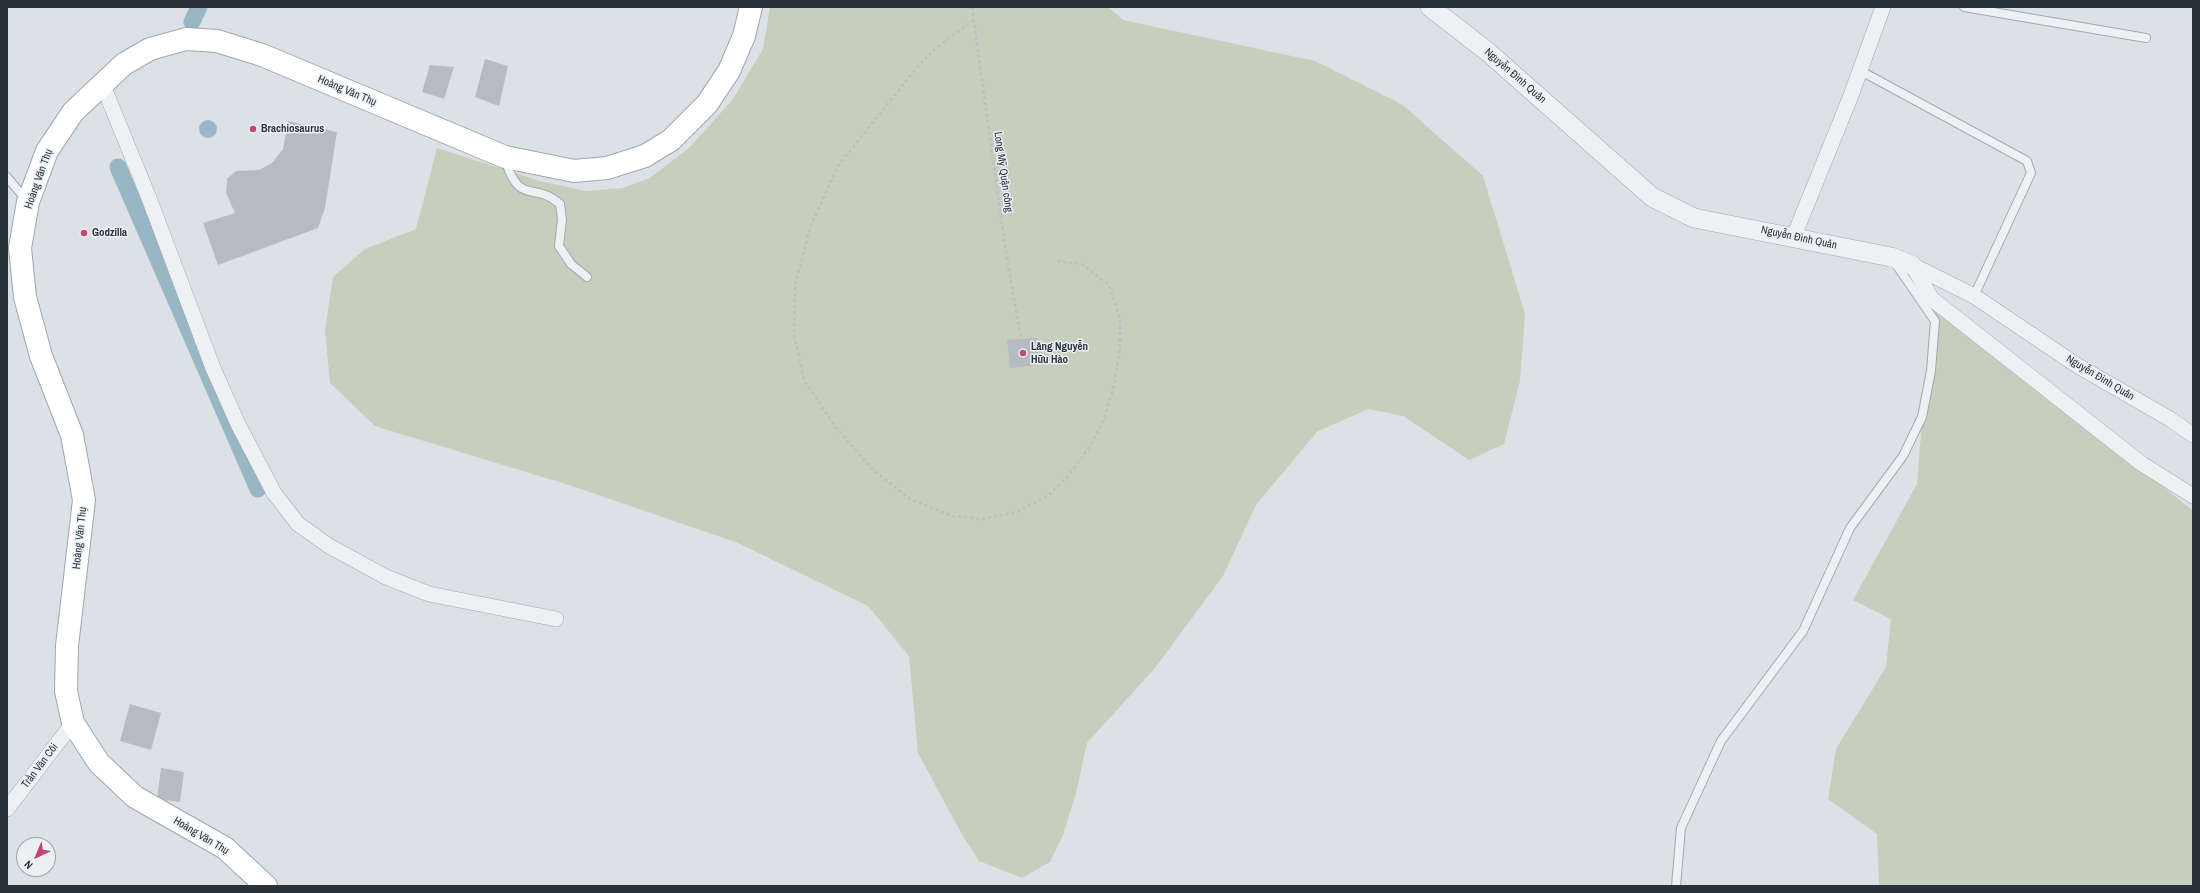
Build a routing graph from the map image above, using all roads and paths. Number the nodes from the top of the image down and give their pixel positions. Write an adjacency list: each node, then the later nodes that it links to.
1 (751, 7): 10 (main road, Hoàng Văn Thụ)
2 (972, 7): 6 (path, Long Mỹ Quận công)
3 (1430, 7): 13 (street, Nguyễn Đình Quân)
4 (1883, 7): 8 (street)
5 (1964, 7): 7 (lane)
6 (974, 20): 15 (path); 19 (path, Long Mỹ Quận công)
7 (2146, 38)
8 (1859, 70): 13 (street); 18 (lane)
9 (102, 83): 10 (main road, Hoàng Văn Thụ); 12 (main road, Hoàng Văn Thụ); 24 (street)
10 (505, 157): 17 (lane)
11 (7, 177): 12 (lane)
12 (28, 202): 25 (main road, Hoàng Văn Thụ)
13 (1794, 236): 14 (street, Nguyễn Đình Quân)
14 (1891, 257): 16 (street, Nguyễn Đình Quân); 28 (lane)
15 (1055, 261)
16 (1912, 265): 18 (street, Nguyễn Đình Quân); 23 (street)
17 (586, 277)
18 (1974, 296): 20 (street, Nguyễn Đình Quân)
19 (1021, 339)
20 (2170, 419): 21 (street); 22 (street, Nguyễn Đình Quân)
21 (2193, 421)
22 (2193, 435)
23 (2193, 496)
24 (556, 619)
25 (73, 723): 26 (street, Trần Văn Côi); 27 (main road, Hoàng Văn Thụ)
26 (7, 809)
27 (266, 886)
28 (1676, 886)

